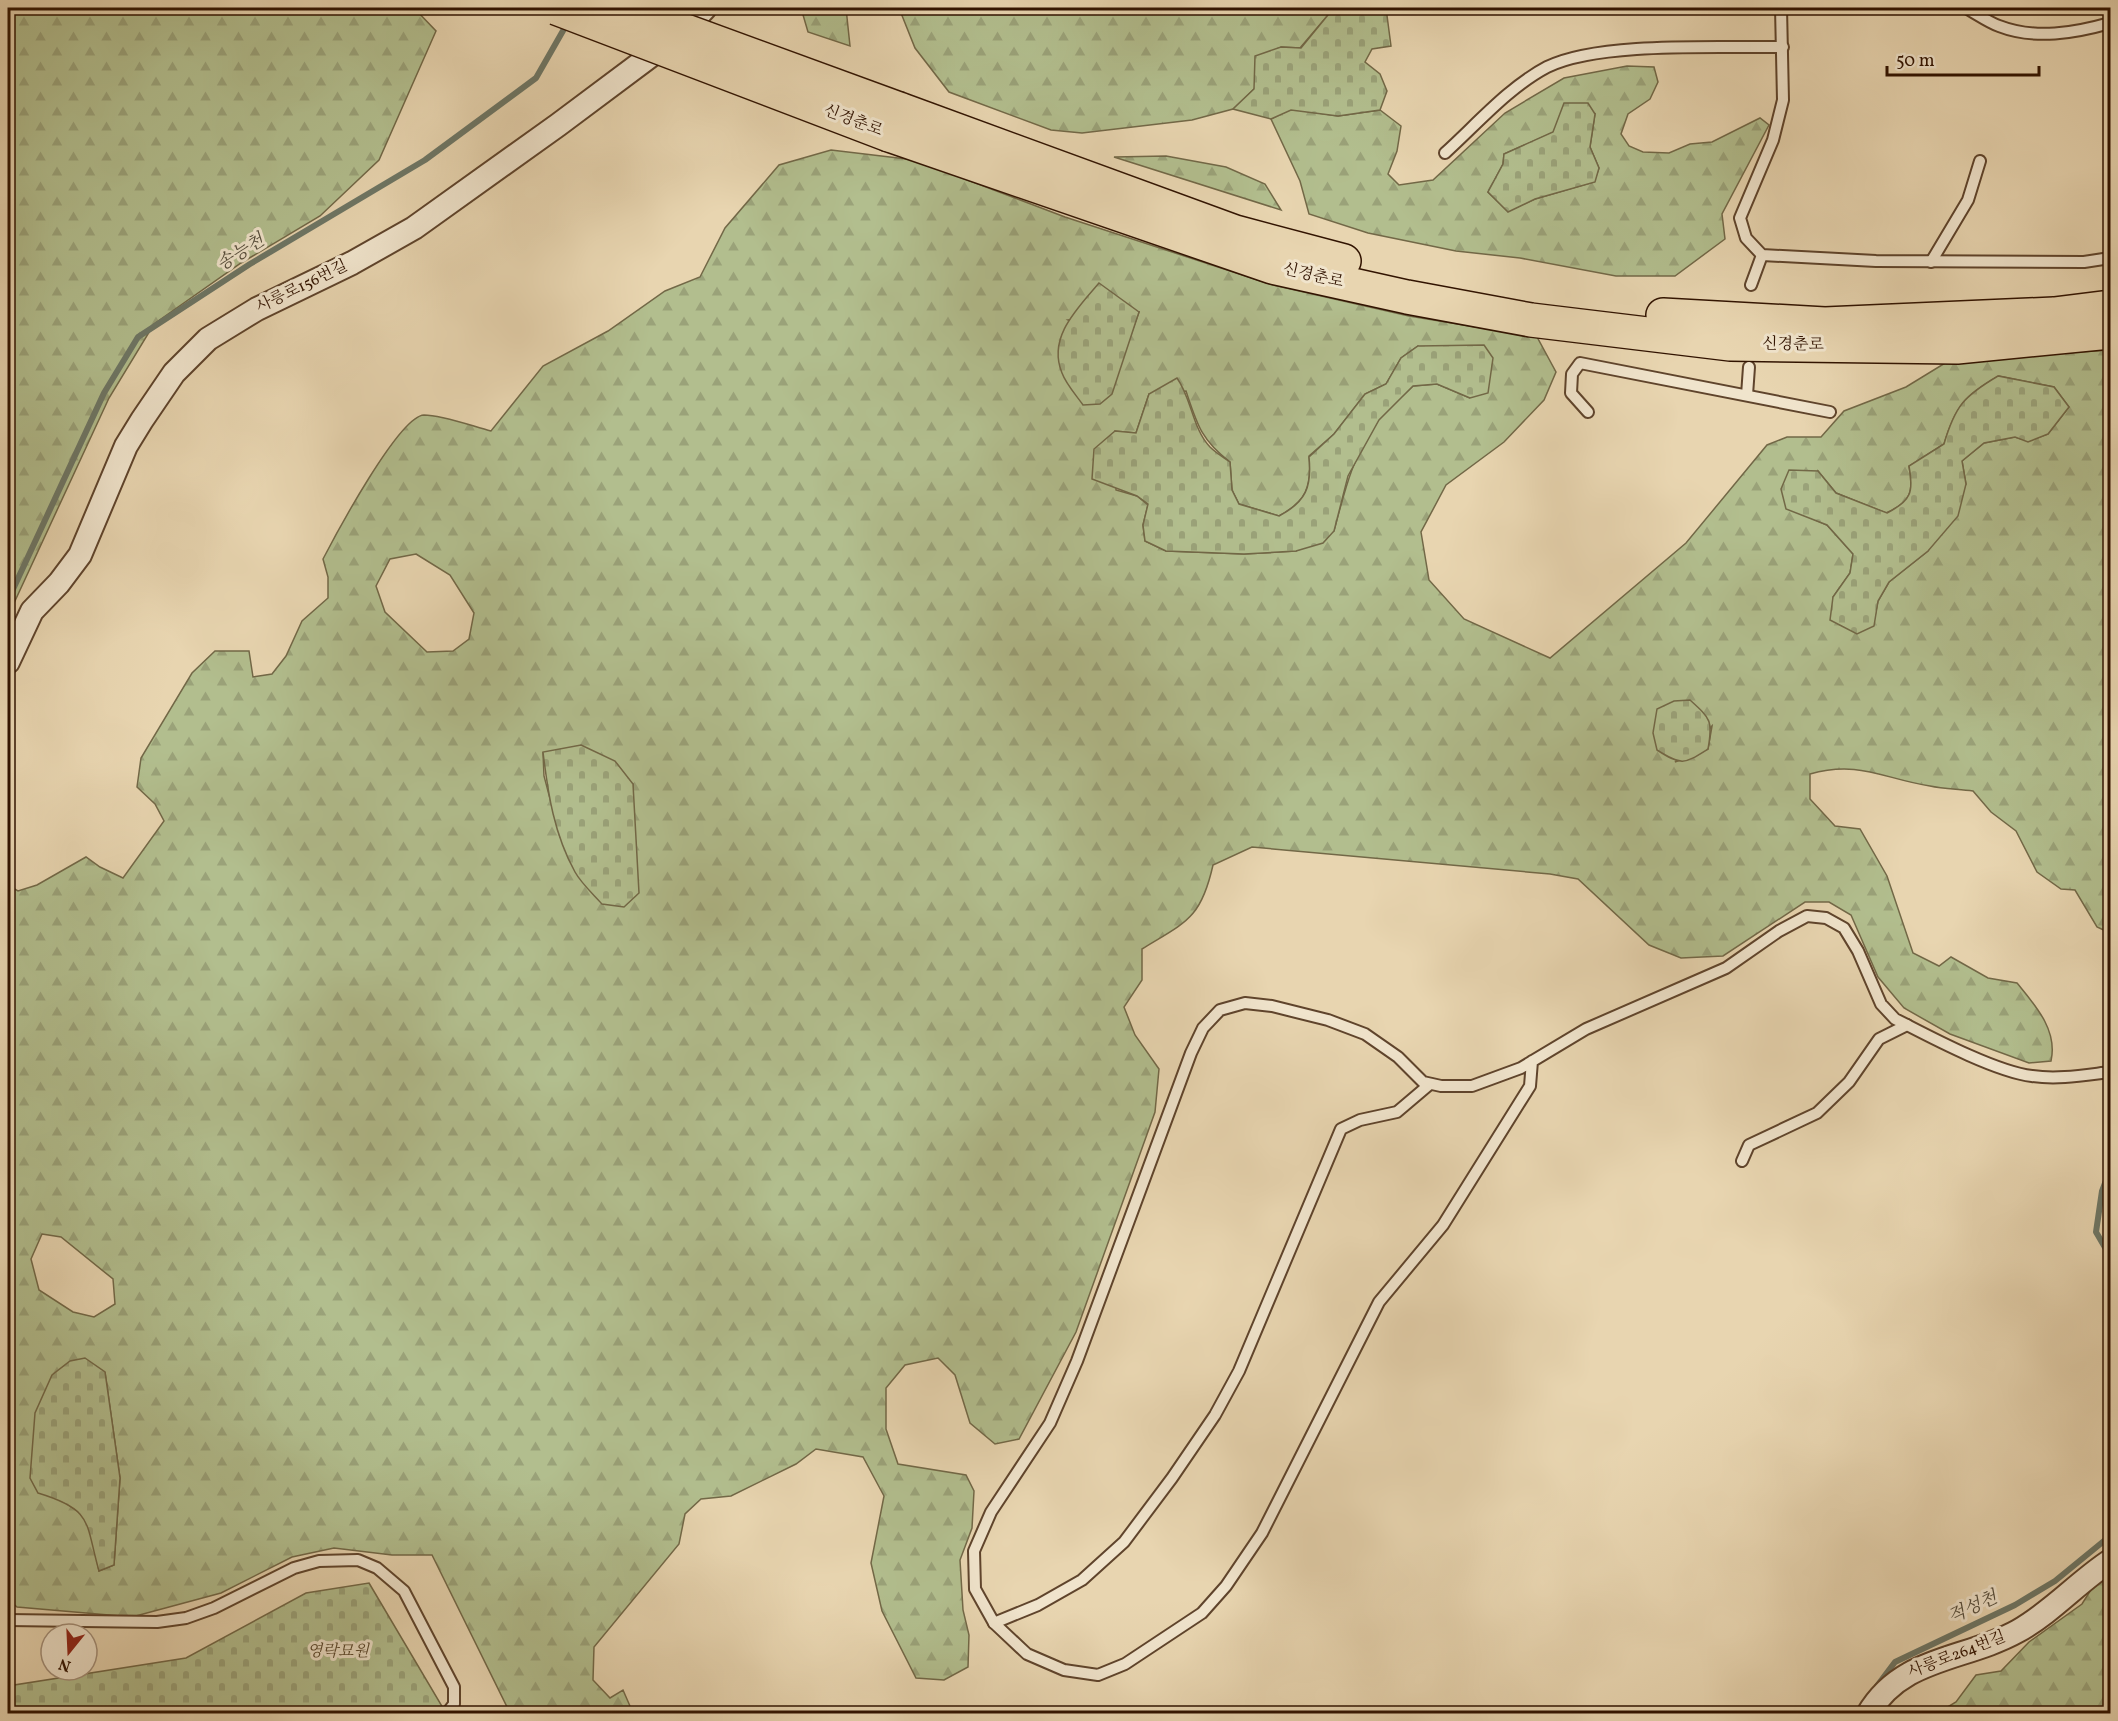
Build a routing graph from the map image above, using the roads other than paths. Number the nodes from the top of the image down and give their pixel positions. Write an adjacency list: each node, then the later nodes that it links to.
1 (556, 8): 8 (highway, 신경춘로, bridge)
2 (623, 8): 8 (highway, 신경춘로, bridge)
3 (705, 8): 21 (street, 사릉로156번길)
4 (1781, 8): 7 (lane)
5 (1966, 8): 6 (lane)
6 (2110, 24)
7 (1783, 47): 9 (lane); 11 (lane)
8 (894, 122): 15 (highway, 신경춘로); 16 (highway, 신경춘로)
9 (1445, 153)
10 (1980, 161): 13 (lane)
11 (1762, 255): 13 (lane); 14 (lane)
12 (2110, 258): 13 (lane)
13 (1931, 262)
14 (1751, 285)
15 (2110, 307)
16 (2110, 332)
17 (1749, 367): 18 (lane)
18 (1747, 395): 19 (lane); 20 (lane)
19 (1588, 412)
20 (1830, 412)
21 (8, 662)
22 (1907, 1025): 23 (lane); 24 (lane); 26 (lane)
23 (1532, 1061): 25 (lane); 29 (lane)
24 (2110, 1072)
25 (1430, 1084): 29 (lane); 29 (lane)
26 (1742, 1161)
27 (2110, 1561): 31 (street, 사릉로264번길)
28 (8, 1620): 30 (lane)
29 (994, 1623)
30 (446, 1713)
31 (1868, 1713)

